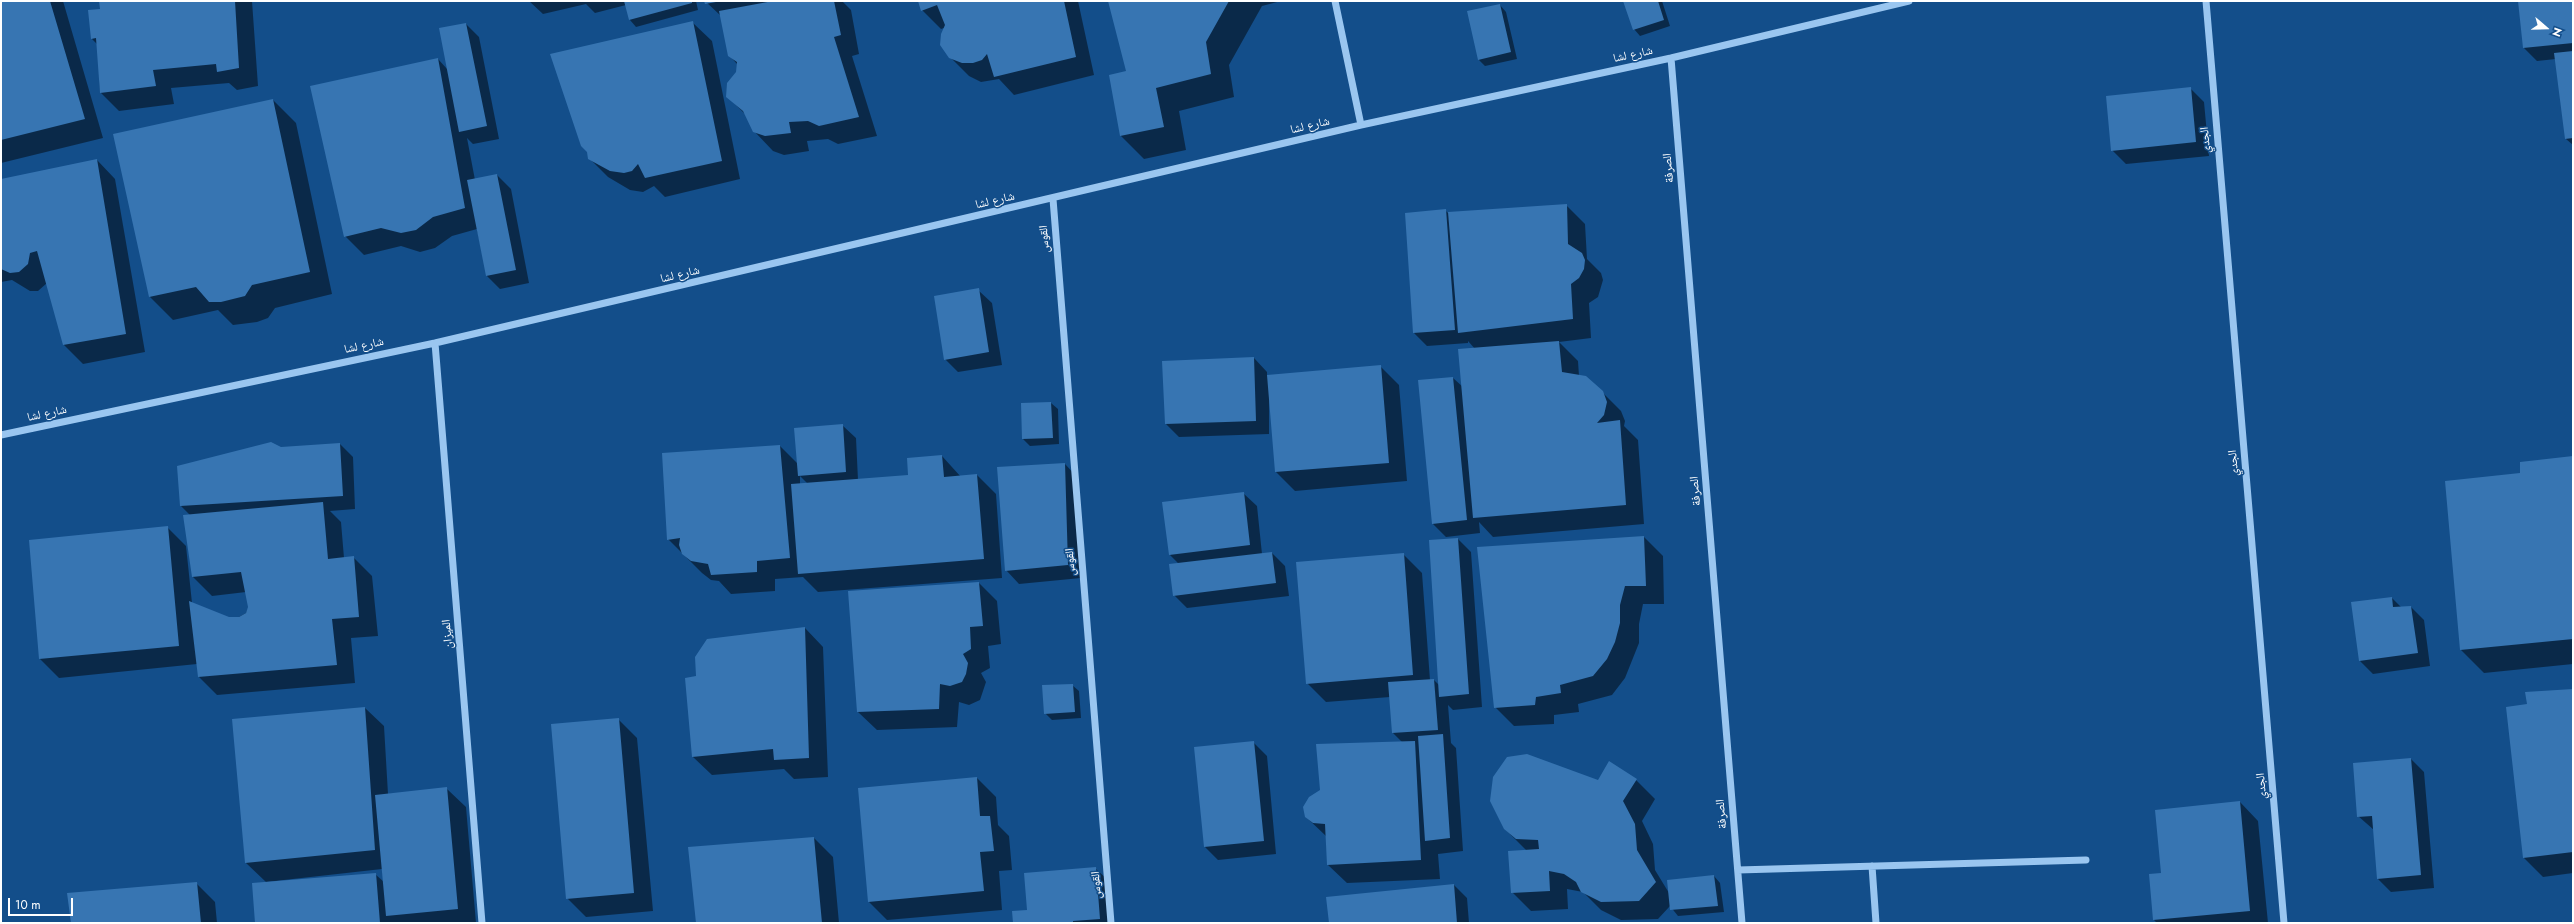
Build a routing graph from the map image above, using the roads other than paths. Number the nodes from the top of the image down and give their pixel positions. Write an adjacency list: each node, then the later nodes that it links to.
1 (1335, 1): 5 (street)
2 (1909, 1): 4 (street, شارع لشا)
3 (2206, 1): 16 (street, الجدي)
4 (1671, 58): 5 (street, شارع لشا); 11 (street, الصرفة)
5 (1361, 125): 6 (street, شارع لشا)
6 (1053, 199): 7 (street, شارع لشا); 13 (street, القوس)
7 (435, 342): 8 (street, شارع لشا); 12 (street, الميزان)
8 (1, 435)
9 (2086, 860): 10 (street)
10 (1872, 866): 11 (street); 15 (street)
11 (1738, 870): 14 (street, الصرفة)
12 (482, 923)
13 (1111, 923)
14 (1742, 923)
15 (1876, 923)
16 (2284, 923)

